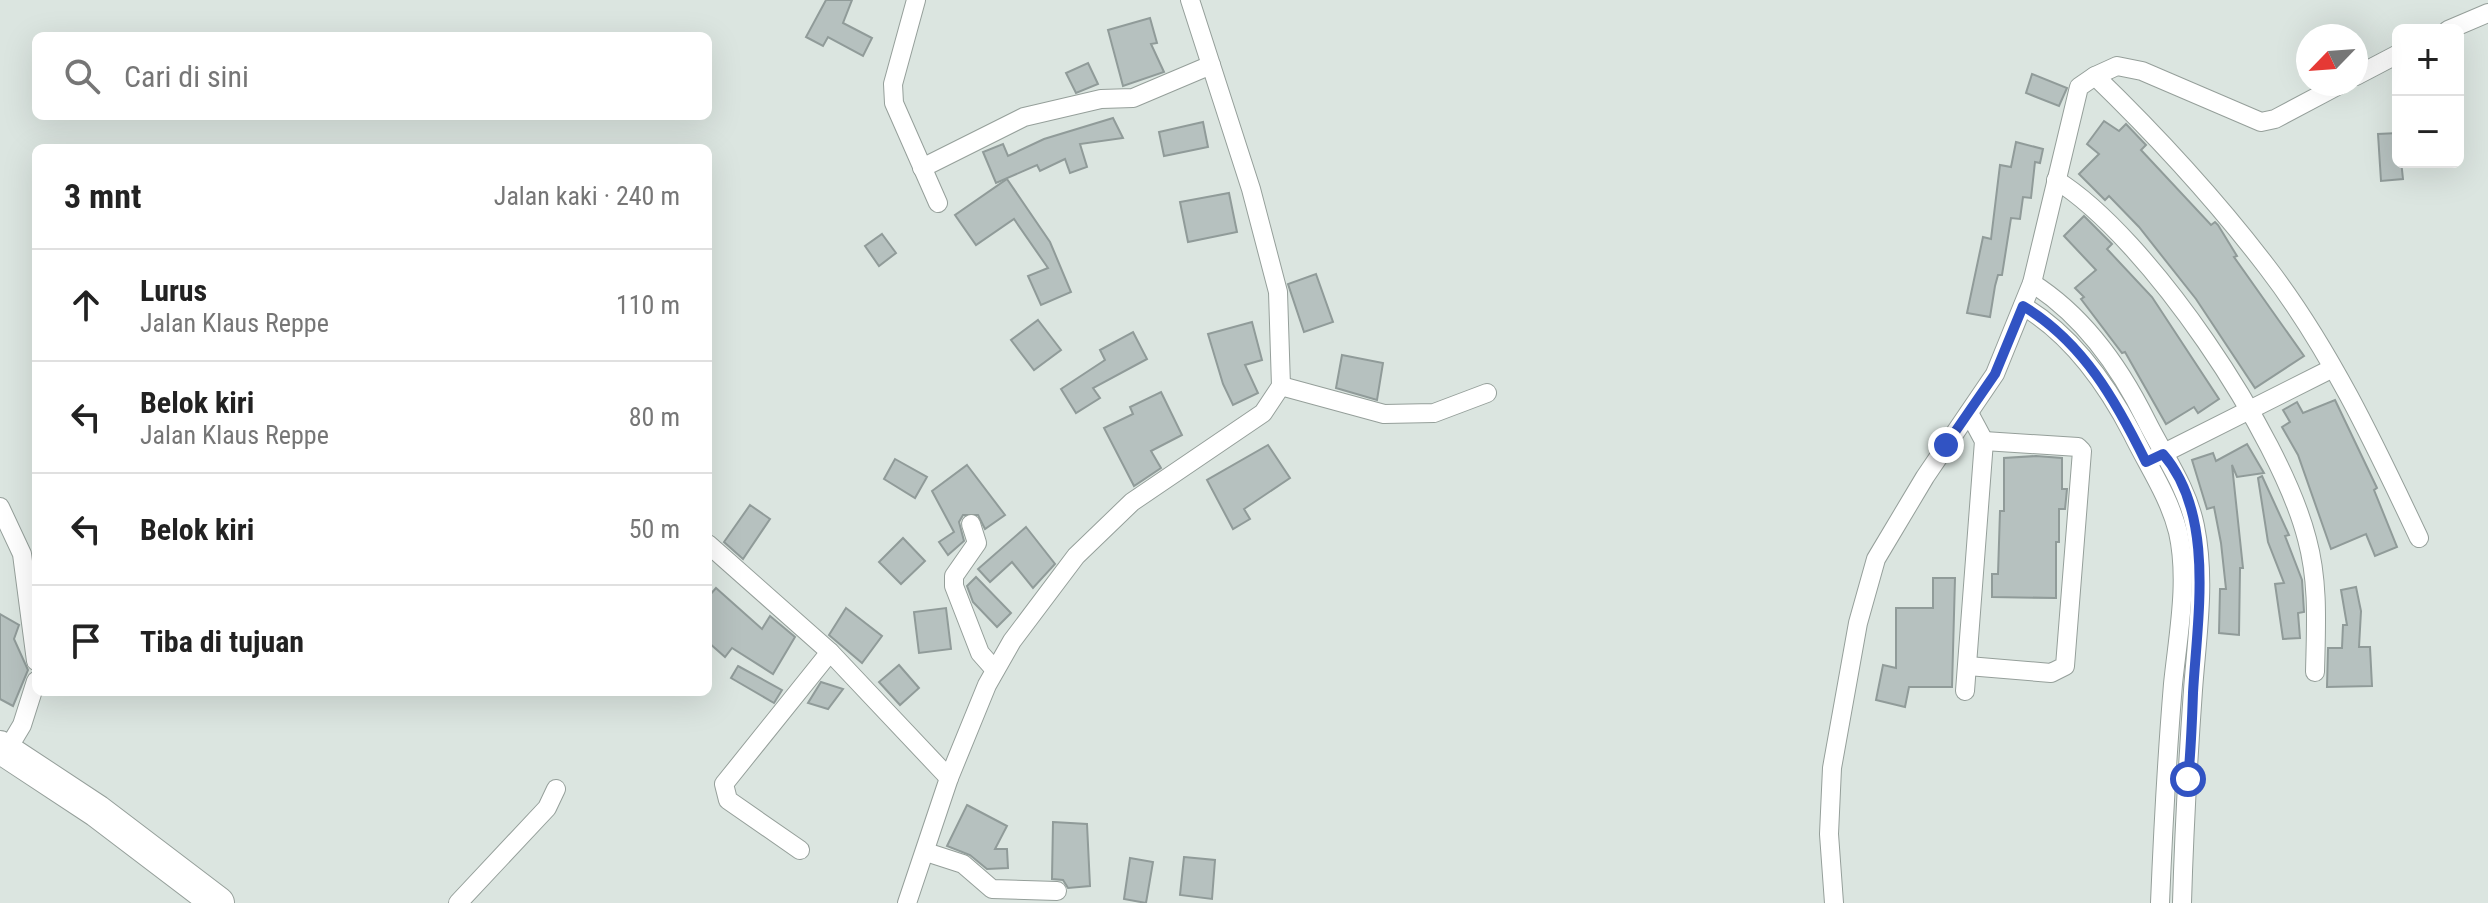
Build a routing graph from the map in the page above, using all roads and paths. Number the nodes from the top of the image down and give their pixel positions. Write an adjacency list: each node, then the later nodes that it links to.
1 (916, 0): 10 (street)
2 (1190, 0): 6 (street)
3 (2488, 13): 4 (street)
4 (2462, 24)
5 (2392, 57): 7 (street)
6 (1211, 65): 10 (street); 16 (street)
7 (2368, 70)
8 (2095, 76): 9 (street); 11 (street); 15 (street)
9 (2318, 96)
10 (922, 168): 12 (street)
11 (2056, 180): 13 (street); 18 (street)
12 (938, 203)
13 (2032, 283): 14 (street); 21 (street)
14 (2023, 306): 19 (street); 21 (street)
15 (2331, 369): 18 (street); 24 (street)
16 (1281, 386): 17 (street); 29 (street)
17 (1487, 393)
18 (2247, 410): 21 (street); 30 (street)
19 (1969, 413): 20 (street); 42 (street)
20 (1984, 441): 28 (street); 28 (street)
21 (2154, 458): 43 (street); 44 (street)
22 (0, 507): 26 (street)
23 (971, 524): 29 (street)
24 (2419, 538)
25 (712, 548): 27 (street)
26 (32, 630)
27 (830, 652): 34 (street); 36 (street)
28 (1968, 666): 31 (street)
29 (995, 670): 34 (street)
30 (2315, 672)
31 (1965, 691)
32 (32, 694): 33 (street)
33 (4, 749): 39 (highway)
34 (949, 778): 37 (street)
35 (556, 789): 40 (street)
36 (800, 850)
37 (926, 852): 38 (street); 41 (street)
38 (1057, 891)
39 (218, 903)
40 (458, 903)
41 (907, 903)
42 (1834, 903)
43 (2160, 903)
44 (2182, 903)

